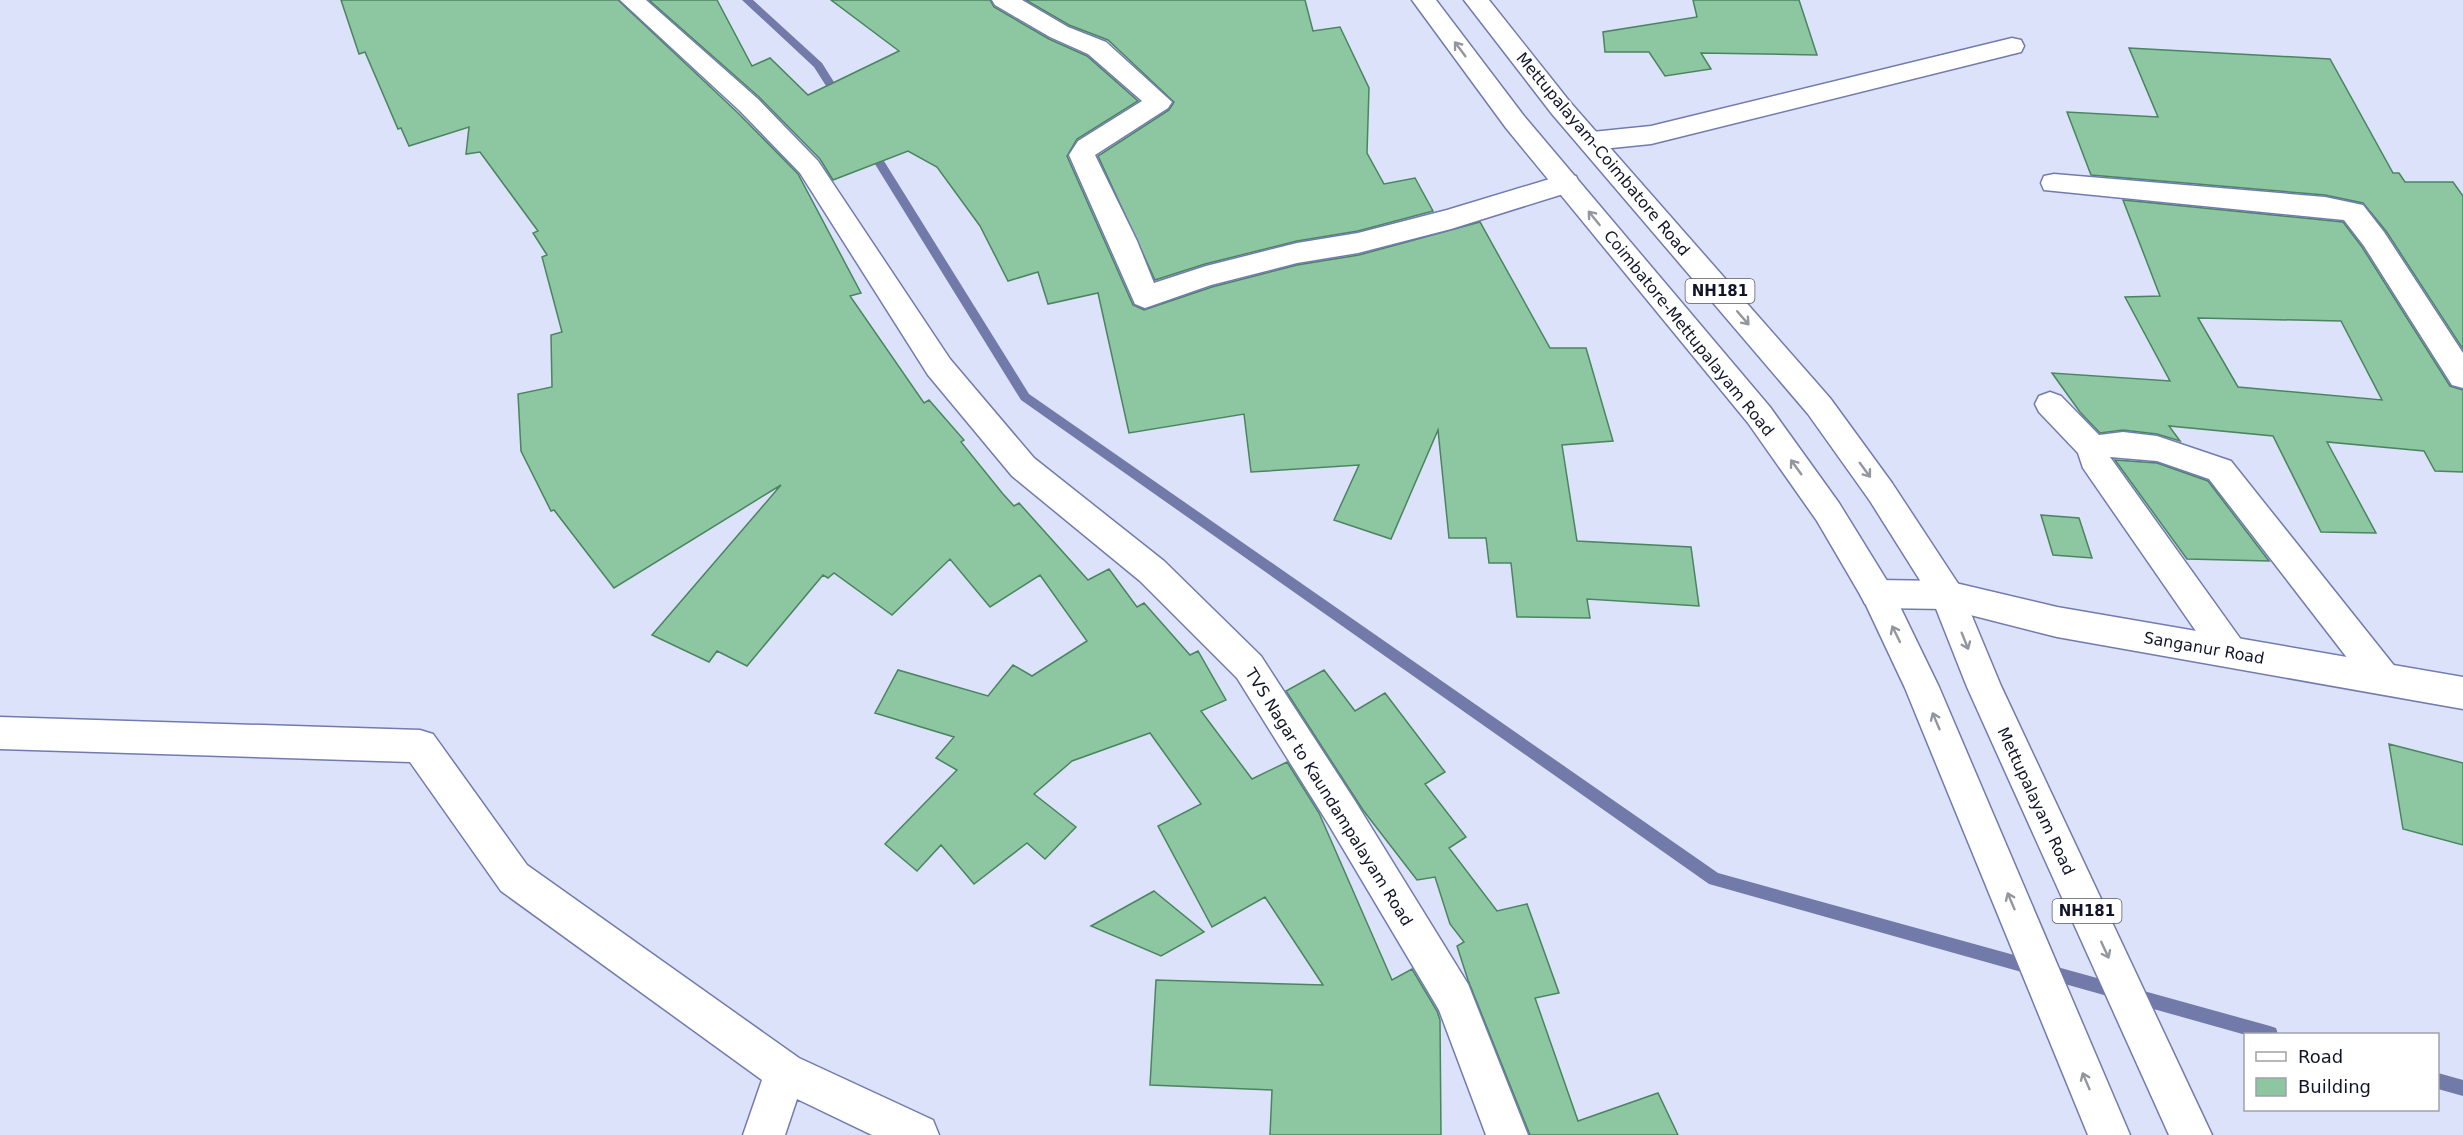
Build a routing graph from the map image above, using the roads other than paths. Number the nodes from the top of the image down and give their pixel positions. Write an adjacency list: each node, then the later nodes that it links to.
1 (632, 0): 25 (main road, TVS Nagar to Kaundampalayam Road)
2 (1004, 0): 11 (main road)
3 (1424, 0): 7 (main road, Coimbatore-Mettupalayam Road, one-way to 3)
4 (1476, 0): 6 (main road, Mettupalayam-Coimbatore Road / NH181)
5 (2012, 46): 10 (main road)
6 (1527, 65): 7 (main road); 8 (main road, Mettupalayam-Coimbatore Road / NH181)
7 (1481, 77): 9 (main road, Coimbatore-Mettupalayam Road)
8 (1561, 108): 9 (main road); 10 (main road, Mettupalayam-Coimbatore Road / NH181)
9 (1515, 122): 11 (main road, Coimbatore-Mettupalayam Road)
10 (1592, 141): 17 (main road, Mettupalayam-Coimbatore Road / NH181, one-way to 17)
11 (1566, 183): 16 (main road, Coimbatore-Mettupalayam Road, one-way to 11)
12 (2054, 183): 13 (main road)
13 (2463, 377)
14 (2050, 404): 15 (main road)
15 (2093, 449): 18 (main road); 19 (main road)
16 (1877, 594): 17 (main road, Sanganur Road); 26 (main road, Coimbatore-Mettupalayam Road, one-way to 16)
17 (1947, 595): 18 (main road, Sanganur Road); 27 (main road, Mettupalayam Road / NH181, one-way to 27)
18 (2230, 652): 19 (main road, Sanganur Road)
19 (2384, 679): 20 (main road, Sanganur Road)
20 (2463, 693)
21 (0, 733): 22 (main road)
22 (785, 1072): 23 (main road); 24 (main road)
23 (764, 1135)
24 (918, 1135)
25 (1507, 1135)
26 (2109, 1135)
27 (2191, 1135)

